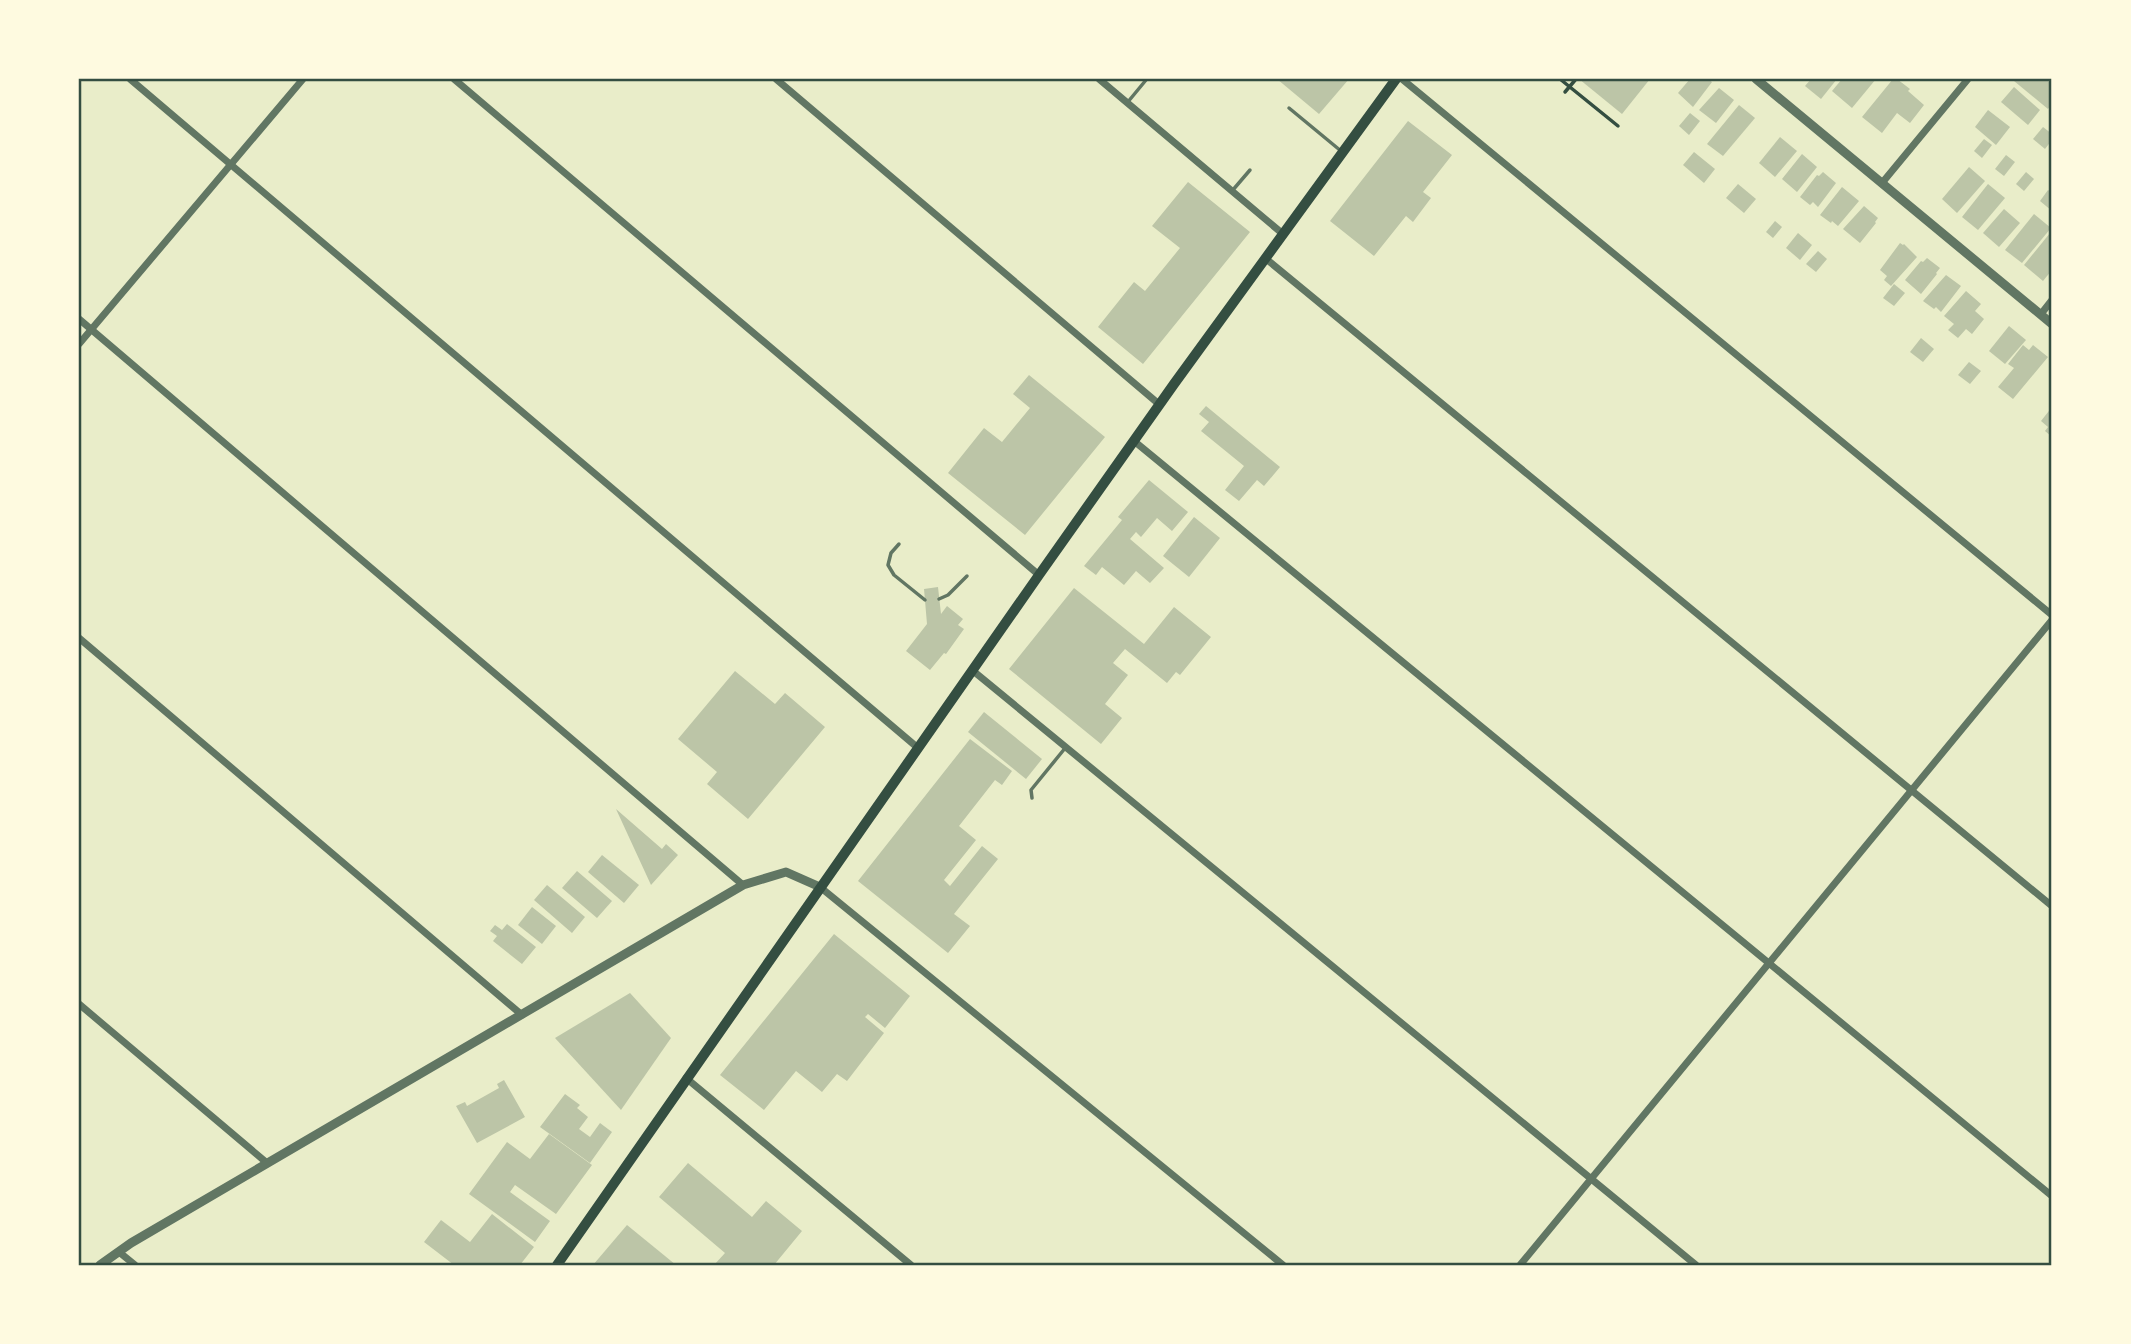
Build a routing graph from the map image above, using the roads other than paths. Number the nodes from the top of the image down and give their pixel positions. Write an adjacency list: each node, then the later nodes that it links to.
1 (130, 79): 14 (street)
2 (303, 79): 14 (street)
3 (454, 79): 29 (street)
4 (776, 79): 26 (street)
5 (1099, 79): 11 (street)
6 (1396, 79): 13 (main road)
7 (1402, 79): 33 (street)
8 (1756, 79): 16 (street)
9 (1968, 79): 16 (street)
10 (1146, 80): 11 (lane)
11 (1127, 103): 17 (street)
12 (1289, 108): 13 (lane)
13 (1342, 153): 18 (main road)
14 (230, 164): 24 (street); 37 (street)
15 (1250, 170): 17 (lane)
16 (1882, 183): 21 (street)
17 (1232, 191): 18 (street)
18 (1283, 234): 19 (main road)
19 (1265, 258): 26 (main road); 38 (street)
20 (2052, 300): 21 (street)
21 (2041, 314): 23 (street)
22 (79, 319): 24 (street)
23 (2052, 324)
24 (91, 330): 25 (street); 40 (street)
25 (79, 344)
26 (1160, 405): 27 (main road)
27 (1134, 441): 29 (main road); 43 (street)
28 (899, 544): 32 (lane)
29 (1039, 575): 35 (main road)
30 (967, 576): 31 (lane)
31 (939, 599)
32 (925, 600)
33 (2052, 617): 38 (street)
34 (79, 638): 45 (street)
35 (972, 670): 36 (street); 37 (main road)
36 (1066, 747): 39 (lane); 48 (street)
37 (918, 748): 41 (main road)
38 (1912, 790): 42 (street); 43 (street)
39 (1032, 798)
40 (743, 885): 41 (street); 45 (street)
41 (820, 887): 46 (main road); 55 (street)
42 (2052, 906)
43 (1769, 963): 48 (street); 49 (street)
44 (79, 1004): 47 (street)
45 (522, 1015): 47 (street)
46 (686, 1078): 53 (main road); 54 (street)
47 (267, 1163): 50 (street)
48 (1590, 1178): 56 (street); 57 (street)
49 (2052, 1196)
50 (119, 1252): 51 (street); 52 (street)
51 (100, 1265)
52 (135, 1265)
53 (557, 1265)
54 (911, 1265)
55 (1283, 1265)
56 (1520, 1265)
57 (1696, 1265)

